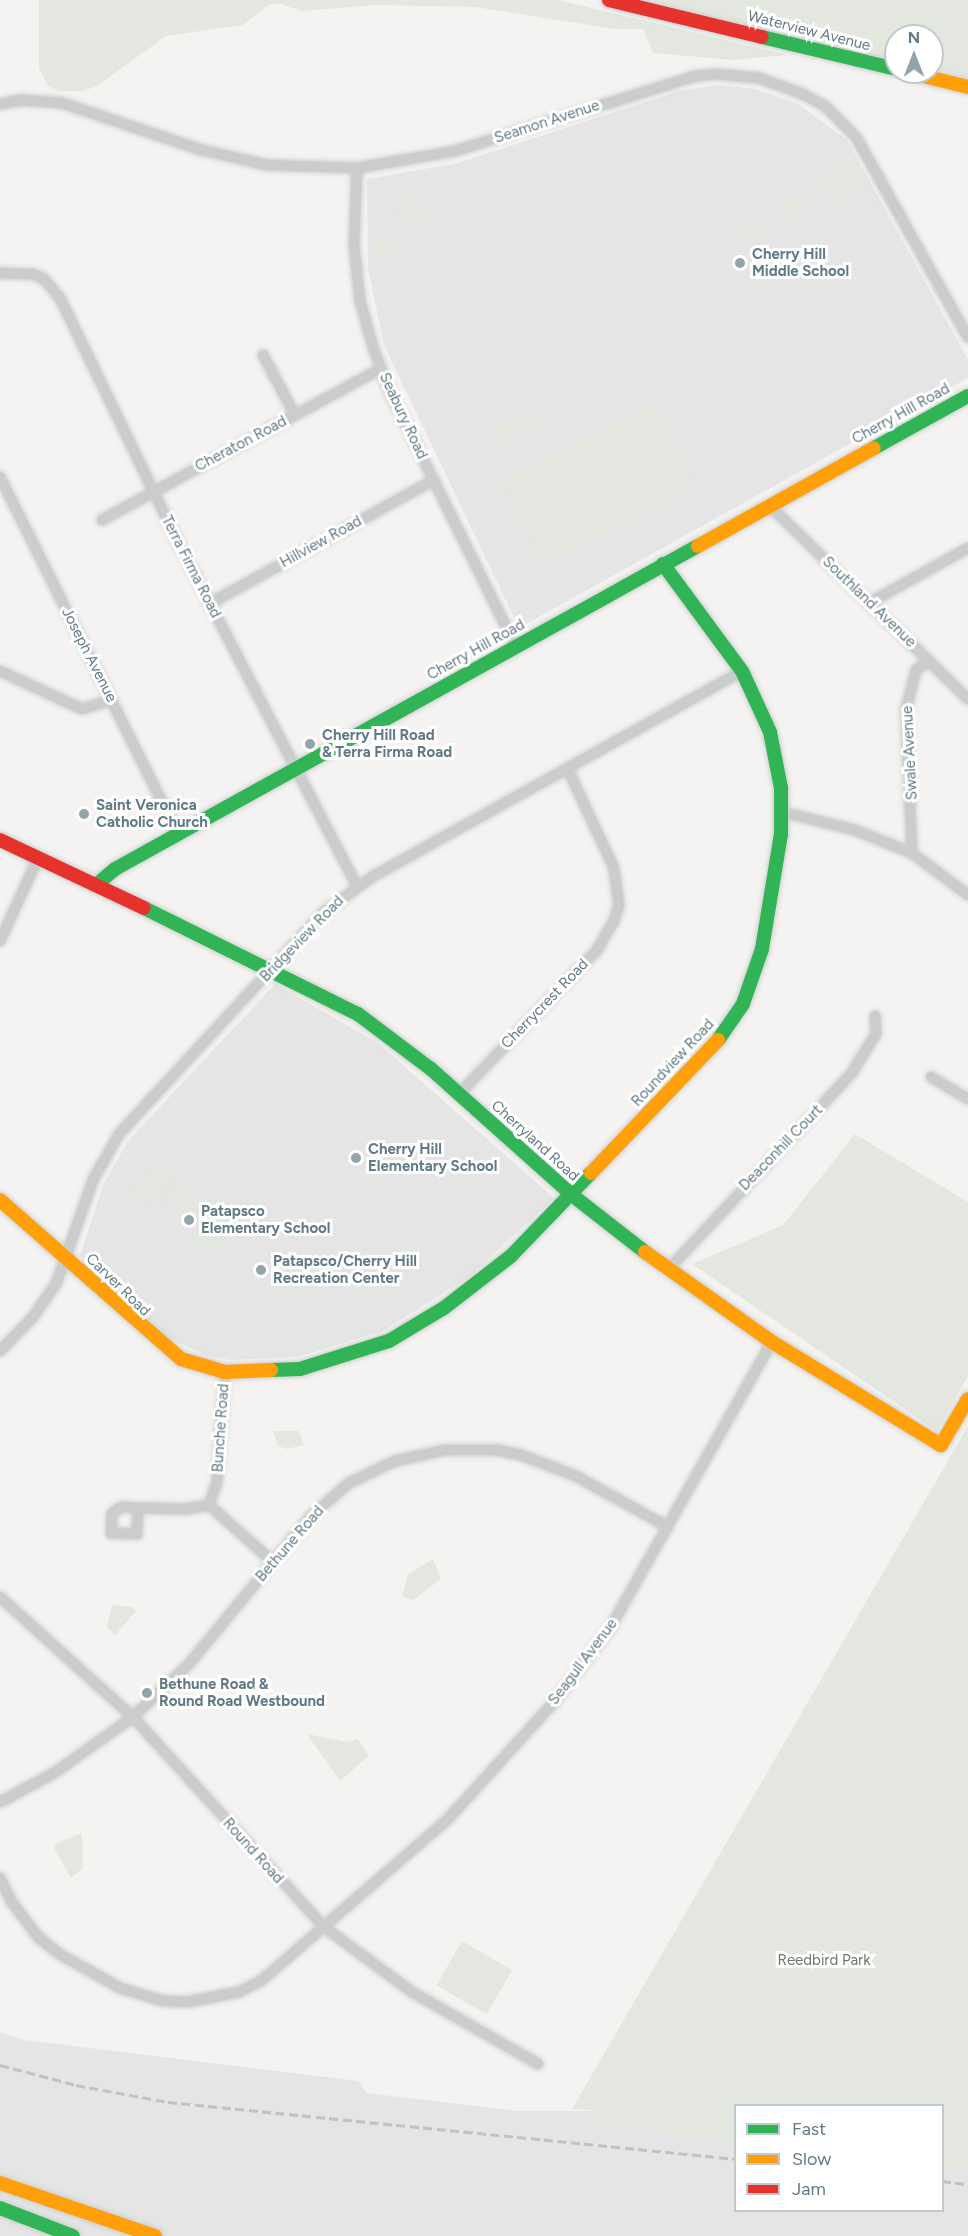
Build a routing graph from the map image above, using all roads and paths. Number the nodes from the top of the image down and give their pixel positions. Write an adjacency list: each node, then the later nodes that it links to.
1 (609, 0): 2 (street, Waterview Avenue)
2 (884, 66)
3 (944, 81): 4 (street)
4 (968, 87)
5 (0, 104): 6 (street, Seamon Avenue)
6 (357, 168): 8 (street, Seamon Avenue); 10 (street, Seabury Road)
7 (5, 272): 15 (street, Terra Firma Road)
8 (968, 337)
9 (263, 355): 12 (street)
10 (380, 369): 12 (street, Cheraton Road); 14 (street, Seabury Road)
11 (968, 396): 16 (street, Cherry Hill Road)
12 (295, 415): 15 (street, Cheraton Road)
13 (0, 477): 27 (street, Joseph Avenue)
14 (434, 480): 21 (street, Hillview Road); 22 (street, Seabury Road)
15 (154, 492): 17 (street, Cheraton Road); 21 (street, Terra Firma Road)
16 (769, 506): 19 (street, Cherry Hill Road); 20 (street, Southland Avenue)
17 (102, 520)
18 (968, 548): 20 (street)
19 (663, 564): 22 (street, Cherry Hill Road); 25 (street, Roundview Road)
20 (870, 603): 23 (street, Southland Avenue)
21 (209, 604): 28 (street, Terra Firma Road)
22 (516, 647): 28 (street, Cherry Hill Road)
23 (929, 661): 26 (street, Southland Avenue); 33 (street, Swale Avenue)
24 (0, 671): 27 (street)
25 (742, 671): 29 (street, Bridgeview Road); 30 (street, Roundview Road)
26 (968, 699)
27 (111, 700): 31 (street, Joseph Avenue)
28 (297, 769): 31 (street, Cherry Hill Road); 36 (street, Terra Firma Road)
29 (568, 770): 36 (street, Bridgeview Road); 42 (street, Cherrycrest Road)
30 (782, 812): 33 (street); 44 (street, Roundview Road)
31 (178, 834): 35 (street, Cherry Hill Road)
32 (0, 840): 34 (street)
33 (912, 853): 37 (street)
34 (38, 858): 35 (street); 38 (street)
35 (96, 885): 39 (street, Cherryland Road)
36 (357, 886): 39 (street, Bridgeview Road)
37 (968, 895)
38 (0, 941)
39 (273, 969): 42 (street, Cherryland Road); 46 (street, Bridgeview Road)
40 (875, 1016): 47 (street, Deaconhill Court)
41 (931, 1077): 43 (street)
42 (458, 1095): 44 (street, Cherryland Road)
43 (968, 1099)
44 (572, 1195): 47 (street, Cherryland Road); 50 (street, Roundview Road)
45 (0, 1200): 46 (street, Carver Road)
46 (66, 1258): 49 (street, Bridgeview Road); 50 (street, Carver Road)
47 (668, 1270): 48 (street, Cherryland Road)
48 (772, 1342): 51 (street, Cherryland Road); 54 (street, Seagull Avenue)
49 (0, 1351)
50 (225, 1372): 52 (street, Bunche Road)
51 (968, 1399)
52 (209, 1505): 53 (street); 55 (street)
53 (138, 1508)
54 (668, 1527): 55 (street, Bethune Road); 60 (street, Seagull Avenue)
55 (273, 1562): 57 (street, Bethune Road)
56 (0, 1597): 57 (street, Round Road)
57 (133, 1718): 58 (street, Bethune Road); 60 (street, Round Road)
58 (0, 1802)
59 (0, 1878): 60 (street, Seagull Avenue)
60 (324, 1927): 61 (street, Round Road)
61 (538, 2064)
62 (0, 2183): 65 (street)
63 (0, 2208): 64 (street)
64 (73, 2236)
65 (155, 2236)

